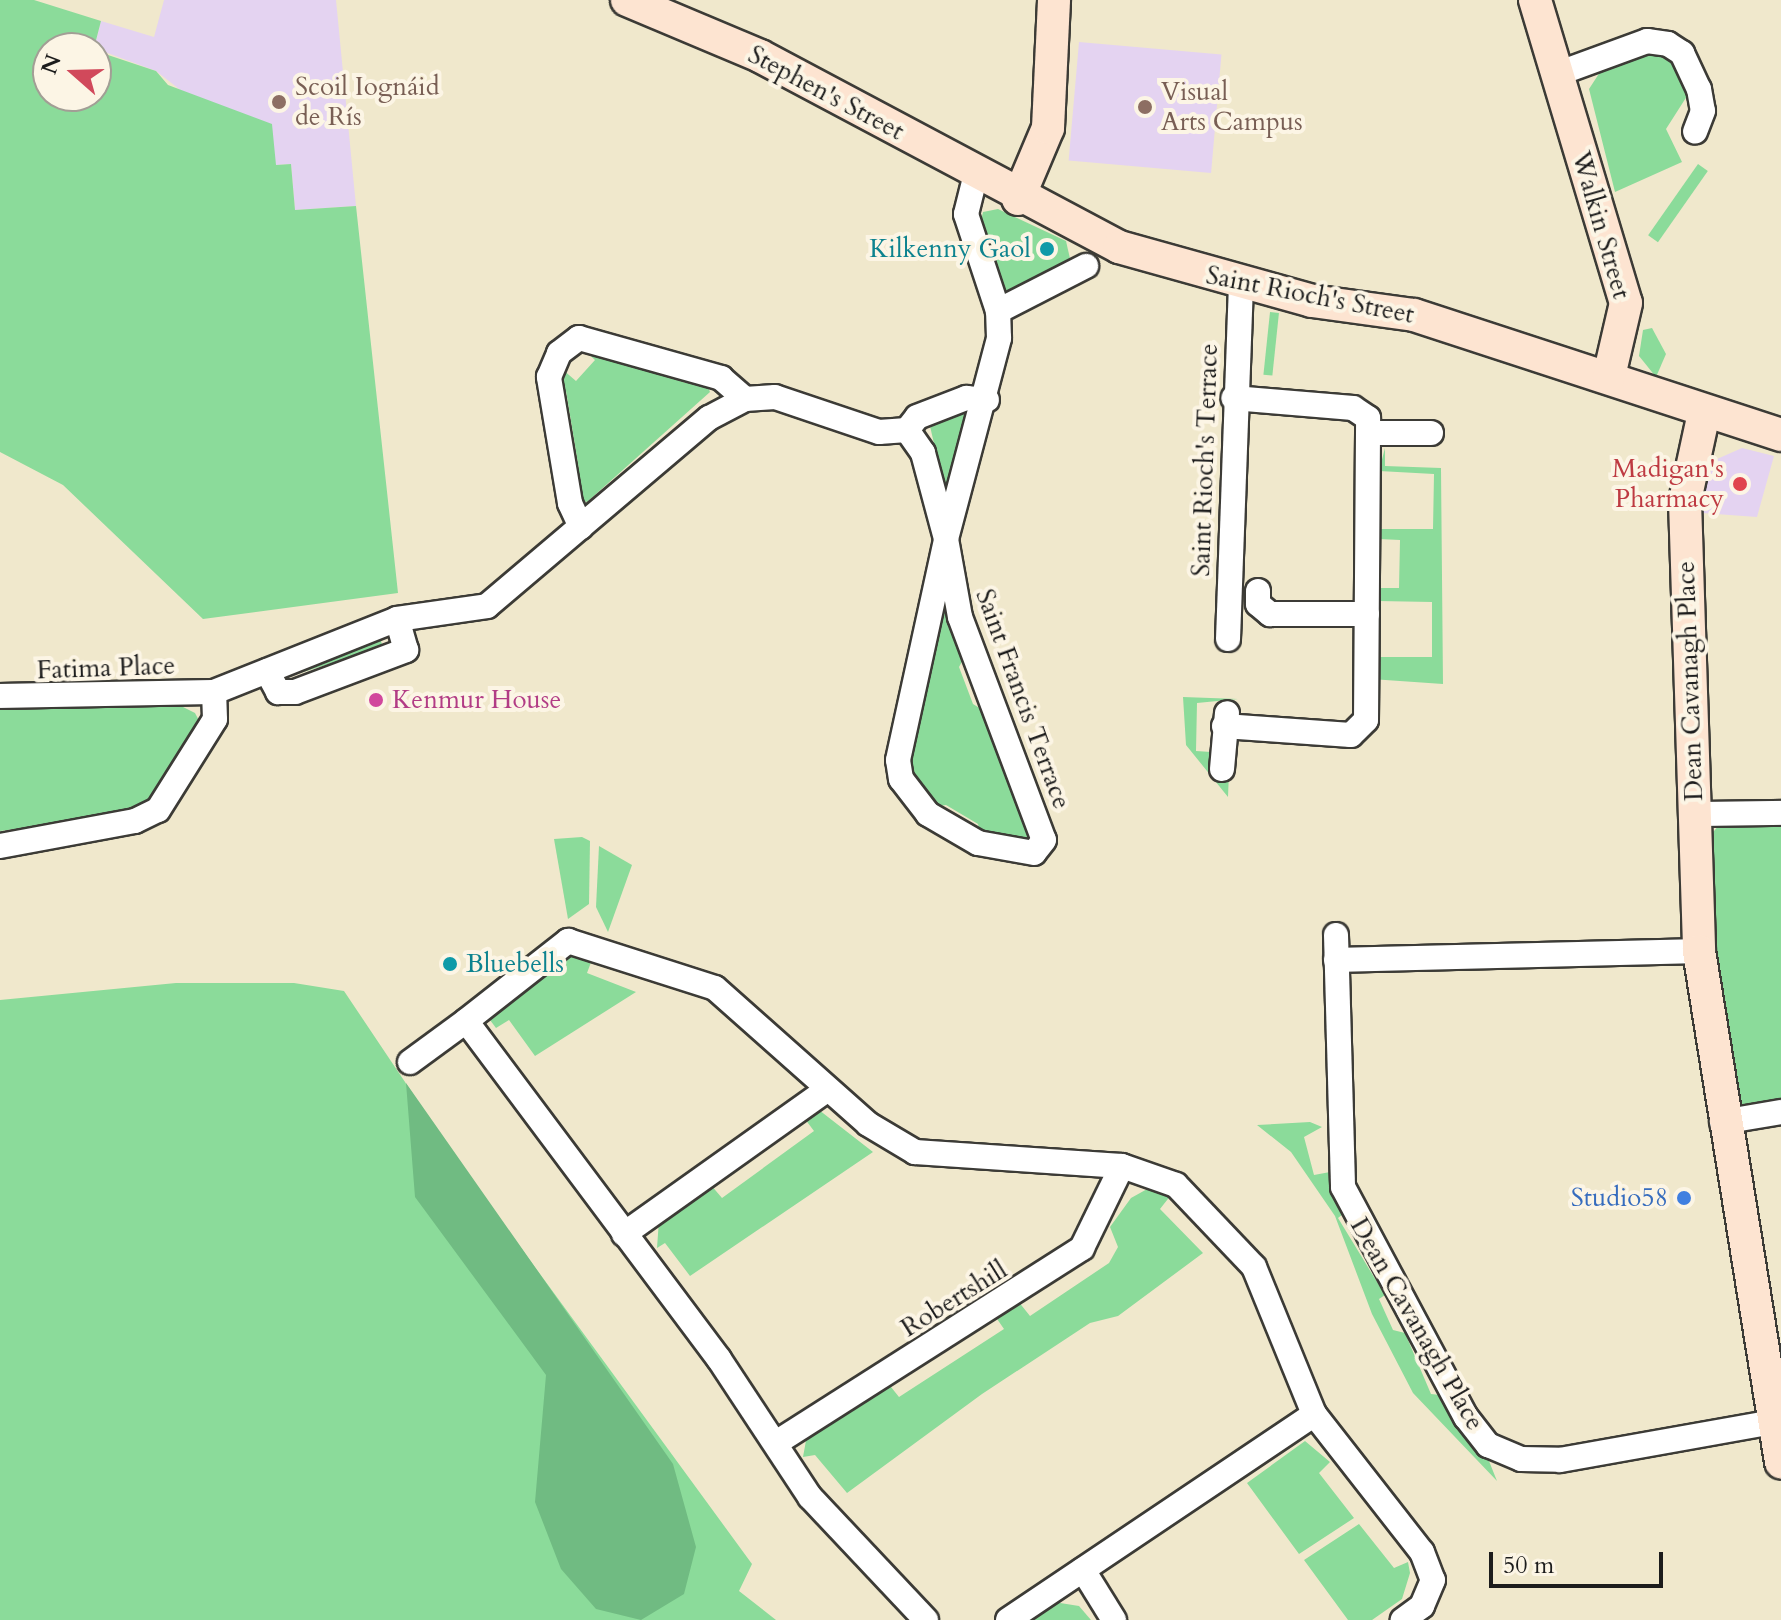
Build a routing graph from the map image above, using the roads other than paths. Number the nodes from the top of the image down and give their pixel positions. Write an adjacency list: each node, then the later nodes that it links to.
1 (627, 0): 6 (street, Stephen's Street)
2 (1054, 0): 7 (street)
3 (1535, 0): 4 (street, Walkin Street)
4 (1557, 74): 5 (street); 11 (street, Walkin Street)
5 (1695, 132)
6 (976, 174): 7 (street, Stephen's Street); 10 (street, Saint Francis Terrace)
7 (1018, 199): 9 (street, Saint Rioch's Street)
8 (1086, 266): 10 (street)
9 (1241, 284): 11 (street, Saint Rioch's Street); 12 (street, Saint Rioch's Terrace)
10 (998, 311): 14 (street, Saint Francis Terrace)
11 (1609, 376): 15 (street, Saint Rioch's Street)
12 (1233, 398): 17 (street); 25 (street, Saint Rioch's Terrace)
13 (745, 399): 16 (street); 20 (street, Fatima Place); 20 (street)
14 (987, 400): 16 (street); 21 (street, Saint Francis Terrace)
15 (1704, 413): 19 (street, Saint Rioch's Street); 31 (street, Dean Cavanagh Place)
16 (907, 430): 21 (street)
17 (1371, 433): 18 (street); 23 (street)
18 (1431, 433)
19 (1781, 435)
20 (581, 527): 24 (street, Fatima Place)
21 (946, 539): 21 (street, Saint Francis Terrace)
22 (1258, 591): 23 (street)
23 (1367, 614): 29 (street)
24 (397, 619): 26 (street, Fatima Place); 26 (street)
25 (1228, 639)
26 (267, 671): 27 (street, Fatima Place)
27 (214, 692): 28 (street, Fatima Place); 32 (street)
28 (0, 696)
29 (1222, 769)
30 (1781, 813): 31 (street)
31 (1694, 814): 33 (street, Dean Cavanagh Place)
32 (0, 846)
33 (1699, 951): 38 (street, Dean Cavanagh Place); 42 (street, Dean Cavanagh Place)
34 (466, 1021): 35 (street); 36 (street); 40 (street)
35 (410, 1062)
36 (827, 1090): 39 (street); 40 (street)
37 (1781, 1112): 38 (street)
38 (1722, 1122): 42 (street, Dean Cavanagh Place)
39 (1122, 1166): 41 (street); 43 (street, Robertshill)
40 (624, 1234): 43 (street)
41 (1314, 1414): 45 (street); 49 (street)
42 (1773, 1422): 44 (street, Dean Cavanagh Place)
43 (776, 1443): 46 (street)
44 (1781, 1462)
45 (1083, 1570): 47 (street); 48 (street)
46 (926, 1620)
47 (1008, 1620)
48 (1114, 1620)
49 (1403, 1620)

